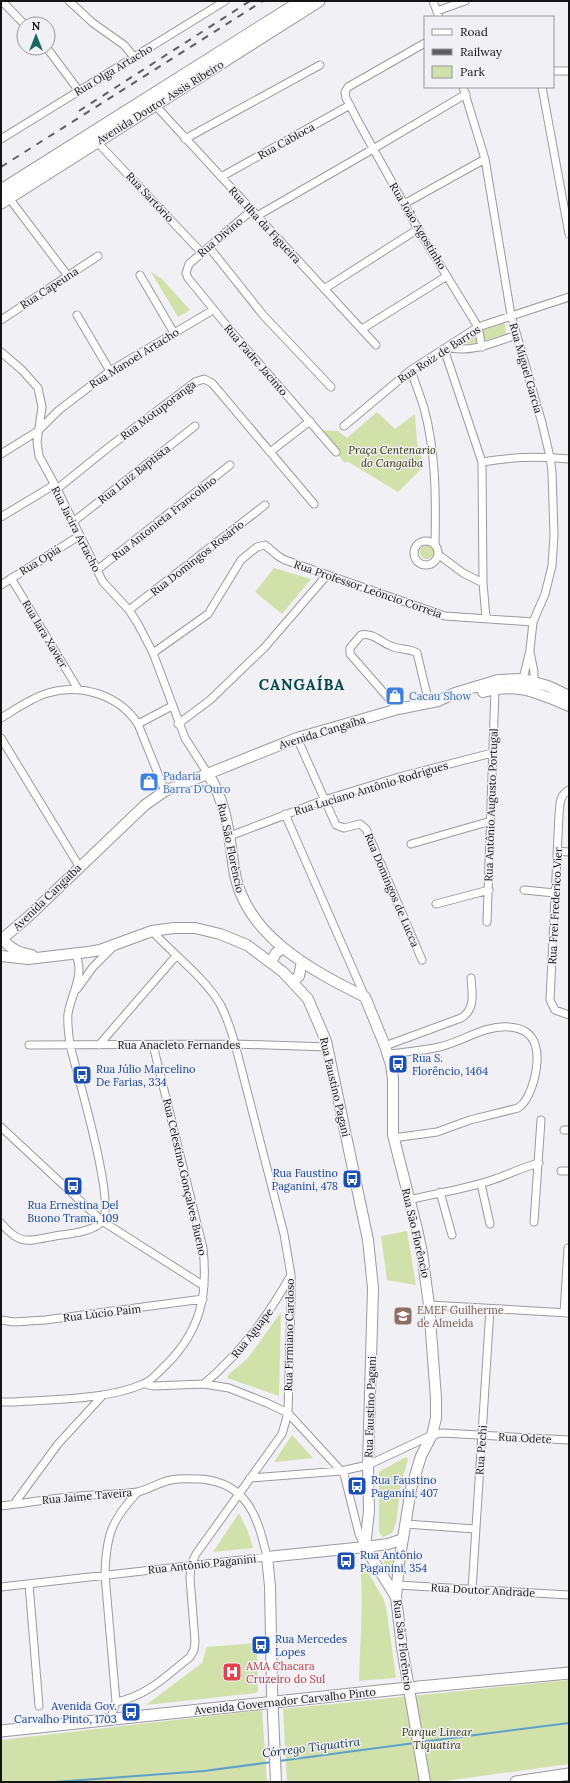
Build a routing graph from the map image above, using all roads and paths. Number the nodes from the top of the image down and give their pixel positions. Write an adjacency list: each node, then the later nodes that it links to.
1 (2, 1): 9 (street)
2 (69, 1): 12 (street)
3 (225, 1): 12 (street, Rua Olga Artacho)
4 (301, 1): 27 (main road, Avenida Doutor Assis Ribeiro)
5 (319, 1): 19 (main road, Avenida Doutor Assis Ribeiro)
6 (433, 1): 8 (street)
7 (466, 1): 8 (street)
8 (438, 14)
9 (16, 16)
10 (424, 44): 20 (street)
11 (53, 56): 18 (street)
12 (135, 58): 18 (street, Rua Olga Artacho)
13 (320, 65): 22 (street)
14 (554, 71): 15 (street)
15 (569, 71)
16 (542, 88): 32 (street)
17 (464, 90): 24 (street, Rua Divino); 25 (street, Rua Miguel Garcia)
18 (79, 91): 21 (street, Rua Olga Artacho)
19 (155, 105): 22 (street, Rua Ilha da Figueira); 23 (main road, Avenida Doutor Assis Ribeiro)
20 (350, 106): 24 (street, Rua João Agostinho); 26 (street, Rua Cabloca)
21 (1, 139)
22 (186, 139): 26 (street, Rua Ilha da Figueira)
23 (97, 142): 28 (main road, Avenida Doutor Assis Ribeiro); 34 (street, Rua Sartório)
24 (373, 149): 29 (street, Rua João Agostinho); 30 (street, Rua Divino)
25 (485, 159): 29 (street); 44 (street, Rua Miguel Garcia)
26 (221, 177): 30 (street, Rua Ilha da Figueira)
27 (1, 190)
28 (5, 201): 38 (street)
29 (404, 204): 31 (street, Rua João Agostinho)
30 (254, 213): 33 (street, Rua Divino); 40 (street, Rua Ilha da Figueira)
31 (418, 229): 39 (street, Rua João Agostinho); 40 (street)
32 (569, 234)
33 (209, 247): 34 (street, Rua Divino); 56 (street)
34 (202, 253): 36 (street, Rua Divino)
35 (98, 256): 38 (street, Rua Capeuna)
36 (189, 264): 42 (street, Rua Padre Jacinto)
37 (140, 275): 48 (street)
38 (68, 276): 45 (street, Rua Capeuna)
39 (447, 276): 46 (street, Rua João Agostinho); 47 (street)
40 (324, 289): 47 (street, Rua Ilha da Figueira)
41 (569, 297): 44 (street, Rua Roiz de Barros)
42 (213, 310): 48 (street, Rua Manoel Artacho); 57 (street, Rua Padre Jacinto)
43 (77, 315): 55 (street)
44 (511, 315): 46 (street, Rua Roiz de Barros); 49 (street, Rua Miguel Garcia)
45 (1, 320)
46 (478, 327): 51 (street, Rua João Agostinho); 52 (street, Rua Roiz de Barros)
47 (362, 329): 50 (street, Rua Ilha da Figueira)
48 (174, 333): 55 (street, Rua Manoel Artacho)
49 (517, 335): 51 (street); 64 (street, Rua Miguel Garcia)
50 (376, 345)
51 (482, 346): 52 (street)
52 (446, 348): 54 (street, Rua Roiz de Barros); 66 (street)
53 (1, 352): 60 (street, Rua Jacira Artacho)
54 (411, 370): 59 (street, Rua Roiz de Barros); 74 (street)
55 (110, 371): 60 (street, Rua Manoel Artacho)
56 (331, 387)
57 (310, 421): 61 (street); 62 (street, Rua Padre Jacinto)
58 (195, 426): 72 (street, Rua Luiz Baptista)
59 (344, 426)
60 (38, 430): 63 (street, Rua Manoel Artacho); 68 (street, Rua Jacira Artacho)
61 (270, 452): 68 (street, Rua Motuporanga); 69 (street, Rua Motuporanga)
62 (336, 452)
63 (1, 454)
64 (550, 457): 65 (street); 66 (street); 83 (street, Rua Miguel Garcia)
65 (569, 459)
66 (482, 462): 79 (street)
67 (230, 465): 76 (street, Rua Antonieta Francolino)
68 (56, 487): 71 (street); 72 (street, Rua Jacira Artacho)
69 (314, 504)
70 (265, 505): 81 (street, Rua Domingos Rosário)
71 (1, 517)
72 (73, 522): 73 (street, Rua Jacira Artacho)
73 (79, 536): 76 (street, Rua Jacira Artacho); 78 (street, Rua Opiá)
74 (435, 545): 75 (street); 75 (street)
75 (439, 555): 79 (street)
76 (97, 570): 81 (street, Rua Jacira Artacho)
77 (327, 576): 82 (street, Rua Professor Leôncio Correia); 85 (street, Rua Professor Leôncio Correia); 97 (street)
78 (11, 578): 80 (street, Rua Opiá); 89 (street, Rua Iara Xavier)
79 (483, 583): 82 (street)
80 (1, 585)
81 (130, 610): 85 (street, Rua Jacira Artacho)
82 (486, 618): 83 (street, Rua Professor Leôncio Correia)
83 (533, 622): 84 (street, Rua Miguel Garcia)
84 (530, 650): 86 (street, Rua Miguel Garcia); 87 (street, Rua Miguel Garcia)
85 (153, 653): 92 (street, Rua Jacira Artacho)
86 (522, 684): 87 (street, Avenida Cangaíba); 88 (street, Avenida Cangaíba); 91 (street, Avenida Cangaíba)
87 (533, 687): 90 (street, Avenida Cangaíba); 93 (street, Avenida Cangaíba)
88 (495, 689): 91 (street, Avenida Cangaíba); 100 (street, Rua Antônio Augusto Portugal)
89 (78, 690): 95 (street); 96 (street)
90 (569, 696)
91 (434, 702): 94 (street, Avenida Cangaíba); 94 (street)
92 (172, 706): 96 (street); 97 (street, Rua Jacira Artacho)
93 (569, 706)
94 (398, 709): 99 (street, Avenida Cangaíba)
95 (1, 718)
96 (138, 724): 103 (street)
97 (178, 724): 101 (street, Rua Jacira Artacho)
98 (1, 738): 111 (street)
99 (297, 738): 101 (street, Avenida Cangaíba); 104 (street, Rua Domingos de Lucca)
100 (492, 753): 104 (street, Rua Luciano Antônio Rodrigues); 106 (street, Rua Antônio Augusto Portugal)
101 (208, 774): 103 (street, Avenida Cangaíba); 107 (street, Rua São Florêncio)
102 (569, 790): 109 (street, Rua Frei Frederico Vier)
103 (165, 791): 111 (street, Avenida Cangaíba)
104 (324, 800): 105 (street, Rua Luciano Antônio Rodrigues); 125 (street, Rua Domingos de Lucca)
105 (285, 814): 107 (street, Rua Luciano Antônio Rodrigues); 131 (street)
106 (491, 821): 108 (street); 112 (street, Rua Antônio Augusto Portugal)
107 (230, 836): 120 (street, Rua São Florêncio)
108 (411, 844)
109 (558, 851): 110 (street); 114 (street, Rua Frei Frederico Vier)
110 (569, 852)
111 (80, 866): 118 (street, Avenida Cangaíba)
112 (489, 890): 115 (street); 116 (street, Rua Antônio Augusto Portugal)
113 (524, 890): 114 (street)
114 (555, 893): 132 (street, Rua Frei Frederico Vier)
115 (436, 904)
116 (487, 922)
117 (152, 931): 119 (street, Rua Faustino Pagani); 123 (street, Rua Firmiano Cardoso); 126 (street, Rua Faustino Pagani)
118 (2, 939): 124 (street, Rua Faustino Pagani)
119 (115, 946): 121 (street, Rua Faustino Pagani); 130 (street)
120 (283, 948): 126 (street); 127 (street, Rua São Florêncio)
121 (75, 954): 124 (street, Rua Faustino Pagani); 130 (street)
122 (1, 956): 124 (street, Rua Faustino Pagani)
123 (176, 956): 133 (street, Rua Firmiano Cardoso); 136 (street)
124 (46, 957)
125 (422, 960)
126 (271, 962): 129 (street, Rua Faustino Pagani)
127 (302, 962): 129 (street); 131 (street, Rua São Florêncio)
128 (471, 978): 139 (street)
129 (293, 982): 138 (street, Rua Faustino Pagani)
130 (72, 997): 135 (street)
131 (365, 997): 139 (street, Rua São Florêncio)
132 (569, 1015)
133 (235, 1044): 137 (street, Rua Anacleto Fernandes); 138 (street, Rua Anacleto Fernandes); 155 (street, Rua Firmiano Cardoso)
134 (29, 1045): 135 (street, Rua Anacleto Fernandes)
135 (70, 1045): 136 (street, Rua Anacleto Fernandes); 149 (street)
136 (99, 1045): 137 (street, Rua Anacleto Fernandes)
137 (153, 1045): 156 (street, Rua Celestino Gonçalves Bueno)
138 (328, 1046): 170 (street, Rua Faustino Pagani)
139 (386, 1050): 142 (street, Rua São Florêncio); 142 (street)
140 (541, 1120): 143 (street)
141 (1, 1127): 149 (street)
142 (393, 1138): 148 (street, Rua São Florêncio)
143 (538, 1163): 146 (street); 150 (street)
144 (561, 1171): 145 (street)
145 (569, 1171)
146 (481, 1184): 147 (street); 152 (street)
147 (440, 1192): 148 (street); 153 (street)
148 (409, 1200): 158 (street, Rua São Florêncio)
149 (102, 1221): 151 (street); 156 (street)
150 (534, 1222)
151 (1, 1223)
152 (490, 1224)
153 (452, 1235)
154 (568, 1248): 160 (street)
155 (291, 1274): 163 (street, Rua Aguape); 166 (street, Rua Firmiano Cardoso)
156 (204, 1286): 157 (street, Rua Celestino Gonçalves Bueno)
157 (203, 1299): 161 (street, Rua Lúcio Paim); 162 (street, Rua Celestino Gonçalves Bueno)
158 (429, 1305): 159 (street); 167 (street, Rua São Florêncio)
159 (490, 1309): 160 (street); 168 (street, Rua Pechi)
160 (567, 1313)
161 (1, 1320)
162 (145, 1384): 163 (street); 164 (street, Rua Celestino Gonçalves Bueno)
163 (204, 1384): 166 (street)
164 (103, 1395): 165 (street, Rua Celestino Gonçalves Bueno); 175 (street)
165 (1, 1402)
166 (288, 1413): 171 (street); 172 (street, Rua Firmiano Cardoso)
167 (432, 1435): 168 (street, Rua Odete); 170 (street); 177 (street, Rua São Florêncio)
168 (481, 1435): 169 (street, Rua Odete); 178 (street, Rua Pechi)
169 (569, 1440)
170 (368, 1465): 171 (street); 180 (street, Rua Faustino Pagani)
171 (341, 1471): 172 (street); 180 (street)
172 (250, 1478): 174 (street, Rua Firmiano Cardoso)
173 (138, 1492): 174 (street, Rua Jaime Taveira); 175 (street, Rua Jaime Taveira); 183 (street)
174 (239, 1492): 181 (street); 182 (street, Rua Firmiano Cardoso)
175 (14, 1504): 176 (street, Rua Jaime Taveira)
176 (1, 1506)
177 (406, 1524): 178 (street); 179 (street, Rua São Florêncio)
178 (475, 1529): 187 (street, Rua Pechi)
179 (403, 1539): 180 (street, Rua Antônio Paganini); 185 (street, Rua São Florêncio)
180 (365, 1547): 181 (street, Rua Antônio Paganini); 189 (street)
181 (267, 1557): 182 (street, Rua Antônio Paganini); 193 (street)
182 (191, 1565): 183 (street, Rua Antônio Paganini); 192 (street, Rua Firmiano Cardoso)
183 (105, 1575): 184 (street, Rua Antônio Paganini); 192 (street)
184 (29, 1584): 186 (street, Rua Antônio Paganini); 194 (street)
185 (397, 1585): 187 (street, Rua Doutor Andrade); 189 (street, Rua São Florêncio)
186 (1, 1587)
187 (472, 1590): 188 (street, Rua Doutor Andrade)
188 (569, 1595)
189 (396, 1597): 191 (street, Rua São Florêncio)
190 (569, 1673): 191 (main road, Avenida Governador Carvalho Pinto)
191 (408, 1688): 193 (main road, Avenida Governador Carvalho Pinto); 199 (street, Rua São Florêncio)
192 (116, 1702): 195 (street)
193 (272, 1702): 195 (main road, Avenida Governador Carvalho Pinto); 198 (street)
194 (39, 1706)
195 (110, 1720): 196 (main road, Avenida Governador Carvalho Pinto)
196 (1, 1731)
197 (569, 1774): 200 (main road)
198 (276, 1782)
199 (425, 1782)
200 (516, 1782)

